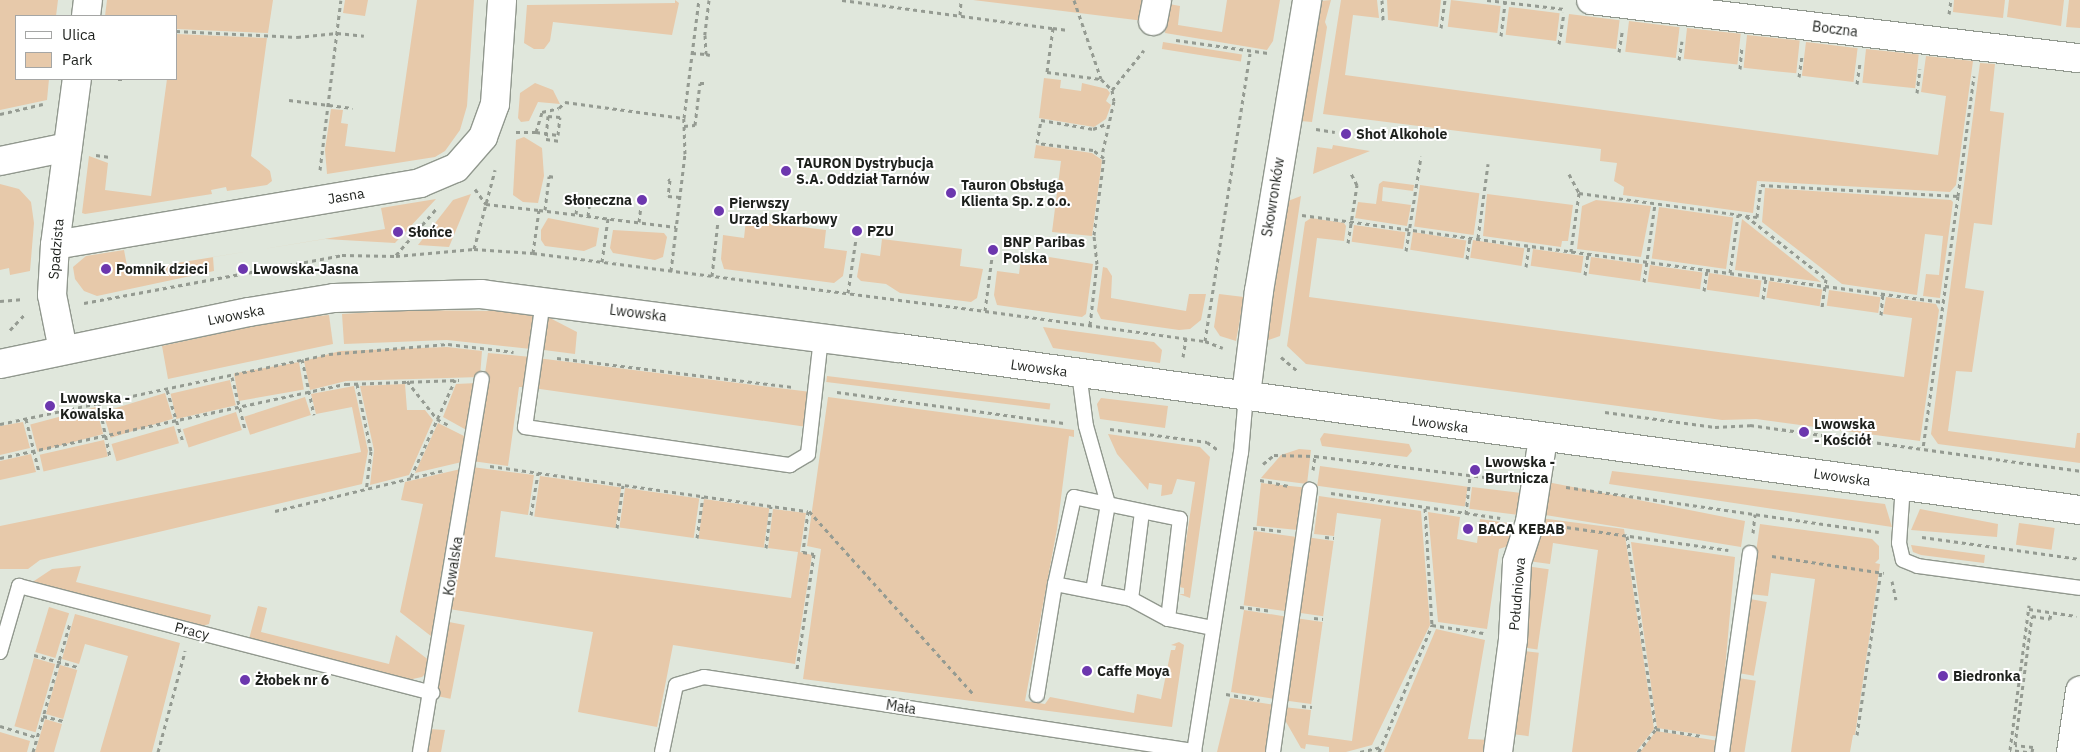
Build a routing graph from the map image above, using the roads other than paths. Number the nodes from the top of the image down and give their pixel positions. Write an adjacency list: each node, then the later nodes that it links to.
1 (88, 0): 5 (street)
2 (502, 0): 10 (street, Jasna)
3 (1307, 0): 17 (street, Skowronków)
4 (1591, 0): 6 (street, Boczna)
5 (86, 15)
6 (2080, 58)
7 (76, 88): 8 (street, Spadzista)
8 (68, 147): 9 (street); 10 (street, Spadzista)
9 (0, 161)
10 (55, 245): 13 (street, Spadzista)
11 (543, 301): 12 (street, Lwowska); 12 (lane); 13 (street, Lwowska)
12 (821, 338): 15 (street, Lwowska)
13 (64, 350): 14 (street, Lwowska)
14 (0, 364)
15 (1079, 374): 17 (street, Lwowska); 21 (lane)
16 (482, 379): 33 (lane, Kowalska)
17 (1246, 396): 18 (street, Lwowska); 30 (lane)
18 (1542, 438): 19 (street, Lwowska); 40 (street, Południowa)
19 (1903, 485): 22 (street, Lwowska); 26 (lane)
20 (1310, 490): 39 (lane)
21 (1108, 504): 23 (lane); 25 (lane); 27 (lane)
22 (2080, 510)
23 (1142, 512): 28 (lane); 29 (lane)
24 (1750, 553): 35 (lane)
25 (1055, 584): 27 (lane); 34 (lane)
26 (2080, 588)
27 (1093, 592): 28 (lane)
28 (1131, 599): 29 (lane)
29 (1168, 619): 30 (lane)
30 (1213, 628): 38 (lane)
31 (0, 652): 33 (lane, Pracy)
32 (2080, 691): 41 (street)
33 (432, 693): 36 (lane, Kowalska)
34 (1037, 695)
35 (1723, 746)
36 (420, 752)
37 (662, 752): 38 (lane, Mała)
38 (1194, 752)
39 (1273, 752)
40 (1498, 752)
41 (2071, 752)

